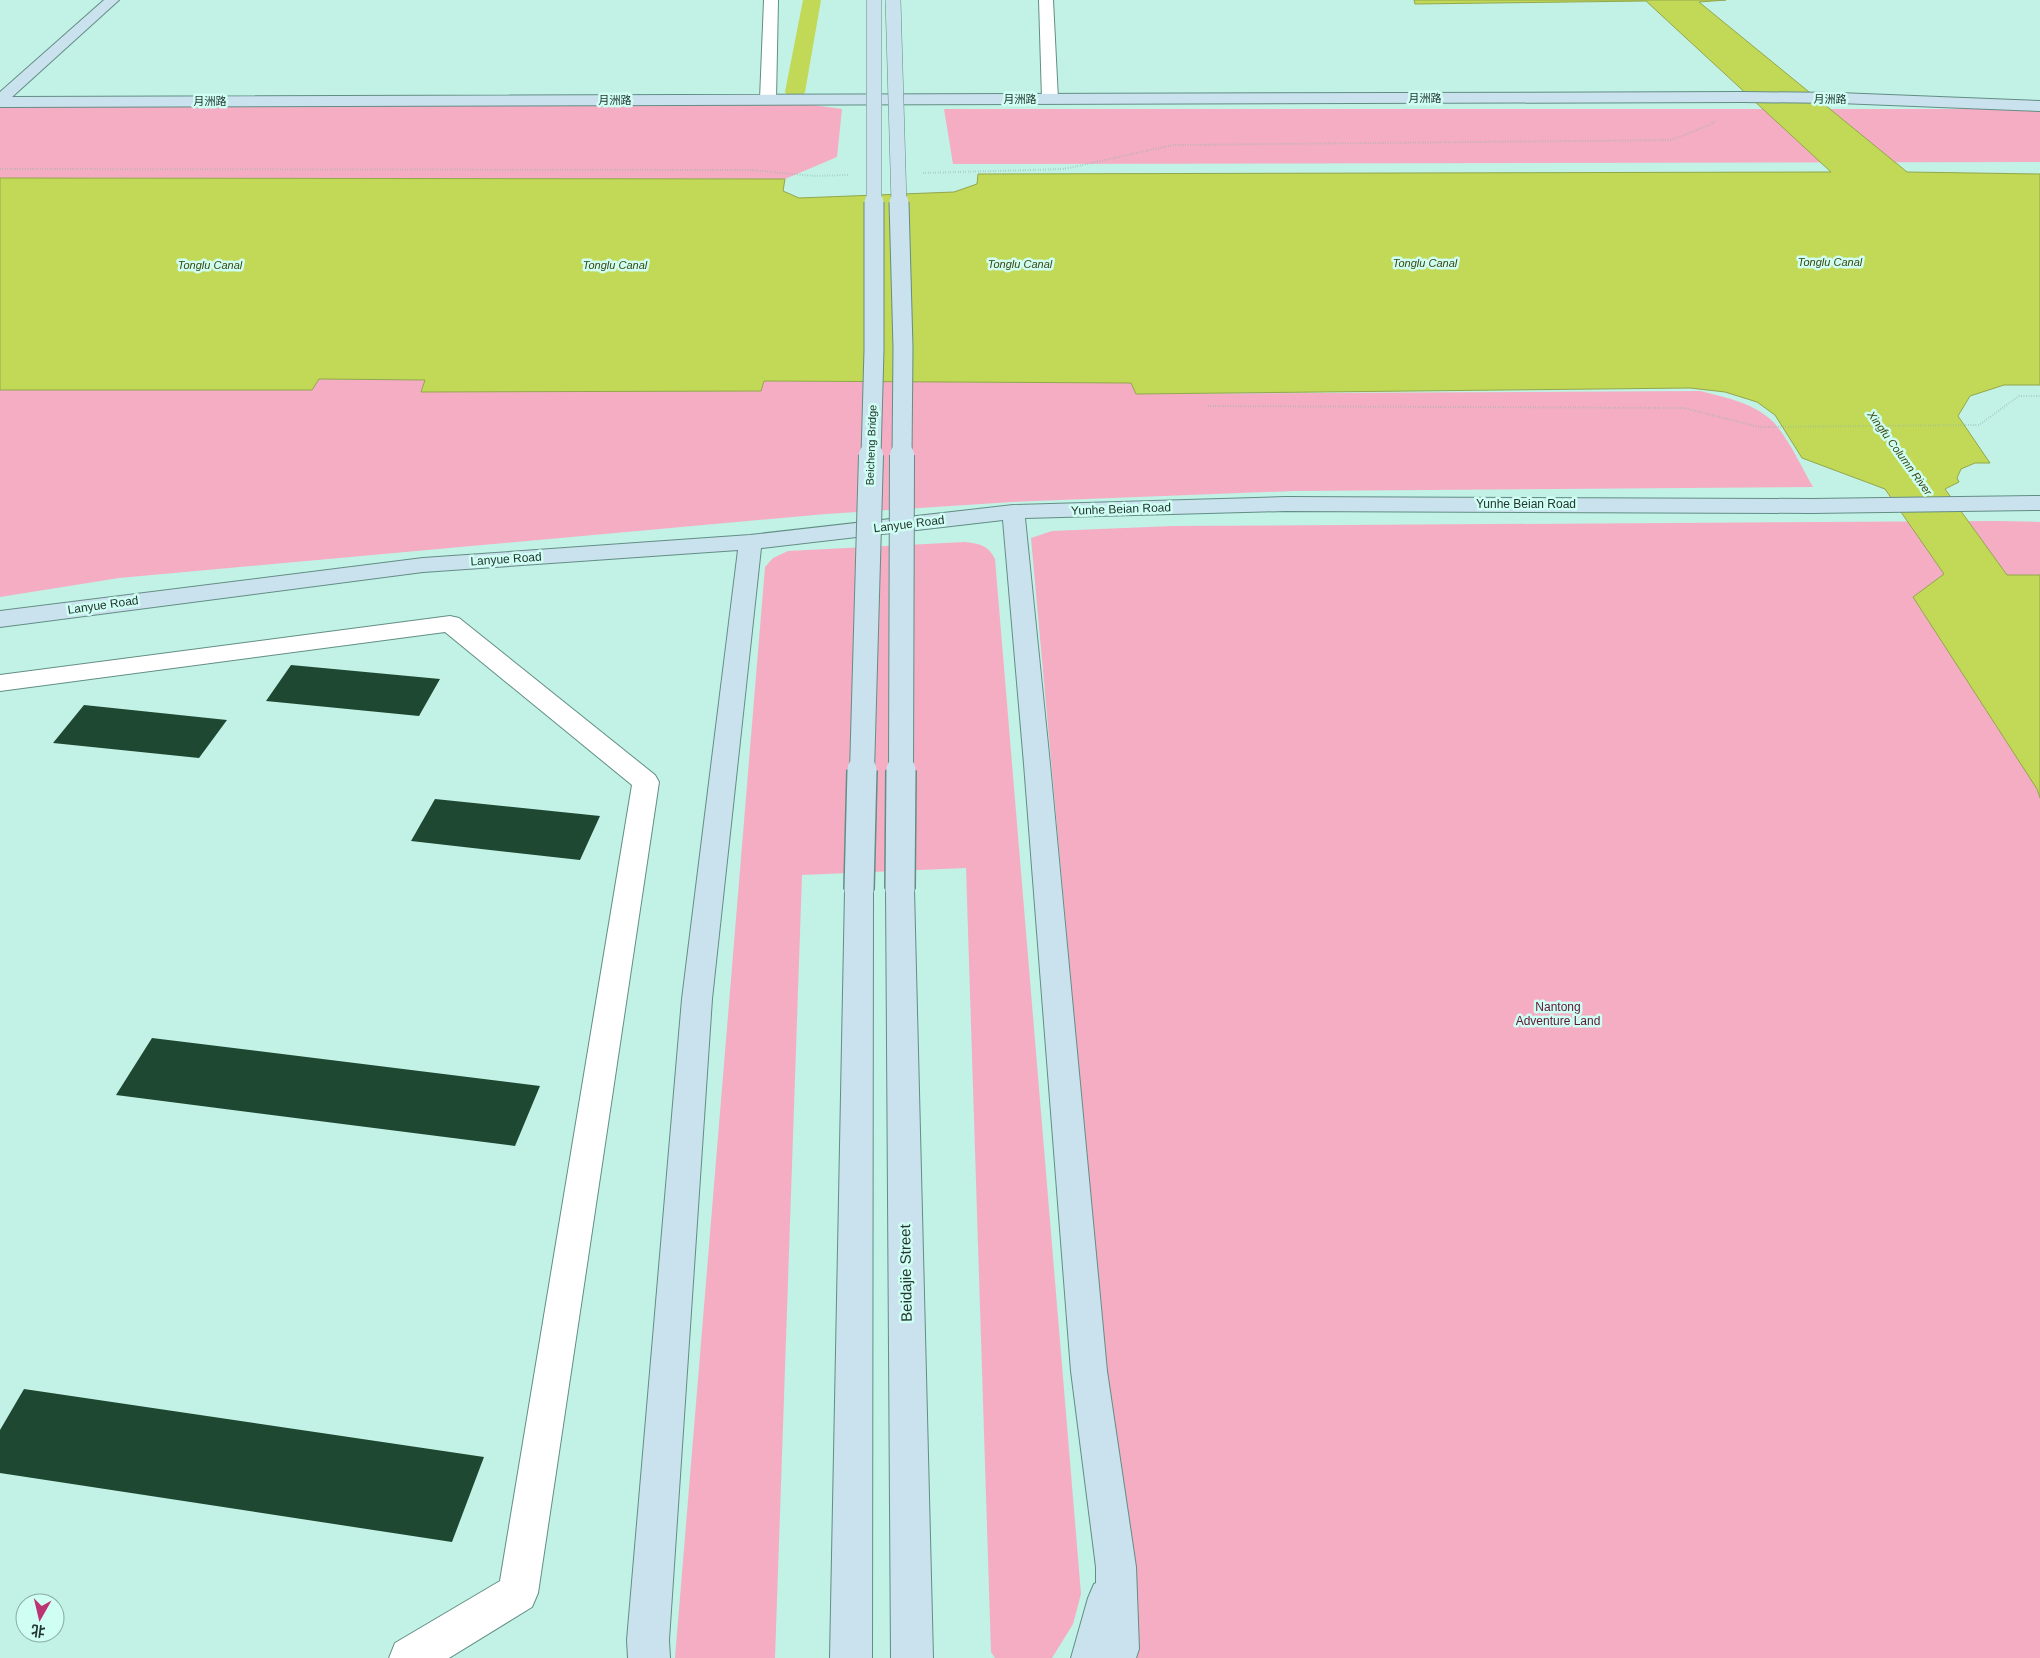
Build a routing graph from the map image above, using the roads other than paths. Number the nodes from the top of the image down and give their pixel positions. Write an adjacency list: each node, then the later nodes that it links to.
1 (112, 0): 8 (main road)
2 (771, 0): 7 (street)
3 (874, 0): 18 (main road, Beicheng Bridge, bridge)
4 (893, 0): 19 (main road, Beidajie Street, bridge)
5 (1046, 0): 6 (street)
6 (1050, 98): 7 (main road, 月洲路); 9 (main road, 月洲路)
7 (768, 99): 8 (main road, 月洲路)
8 (0, 101)
9 (2040, 106)
10 (2040, 503): 11 (main road, Yunhe Beian Road)
11 (1013, 512): 12 (main road, Lanyue Road); 15 (main road)
12 (750, 542): 13 (main road, Lanyue Road); 17 (main road)
13 (0, 619)
14 (0, 683): 16 (street)
15 (1116, 1567): 20 (main road); 21 (main road)
16 (410, 1658)
17 (649, 1658)
18 (851, 1658)
19 (912, 1658)
20 (1092, 1658)
21 (1115, 1658)

